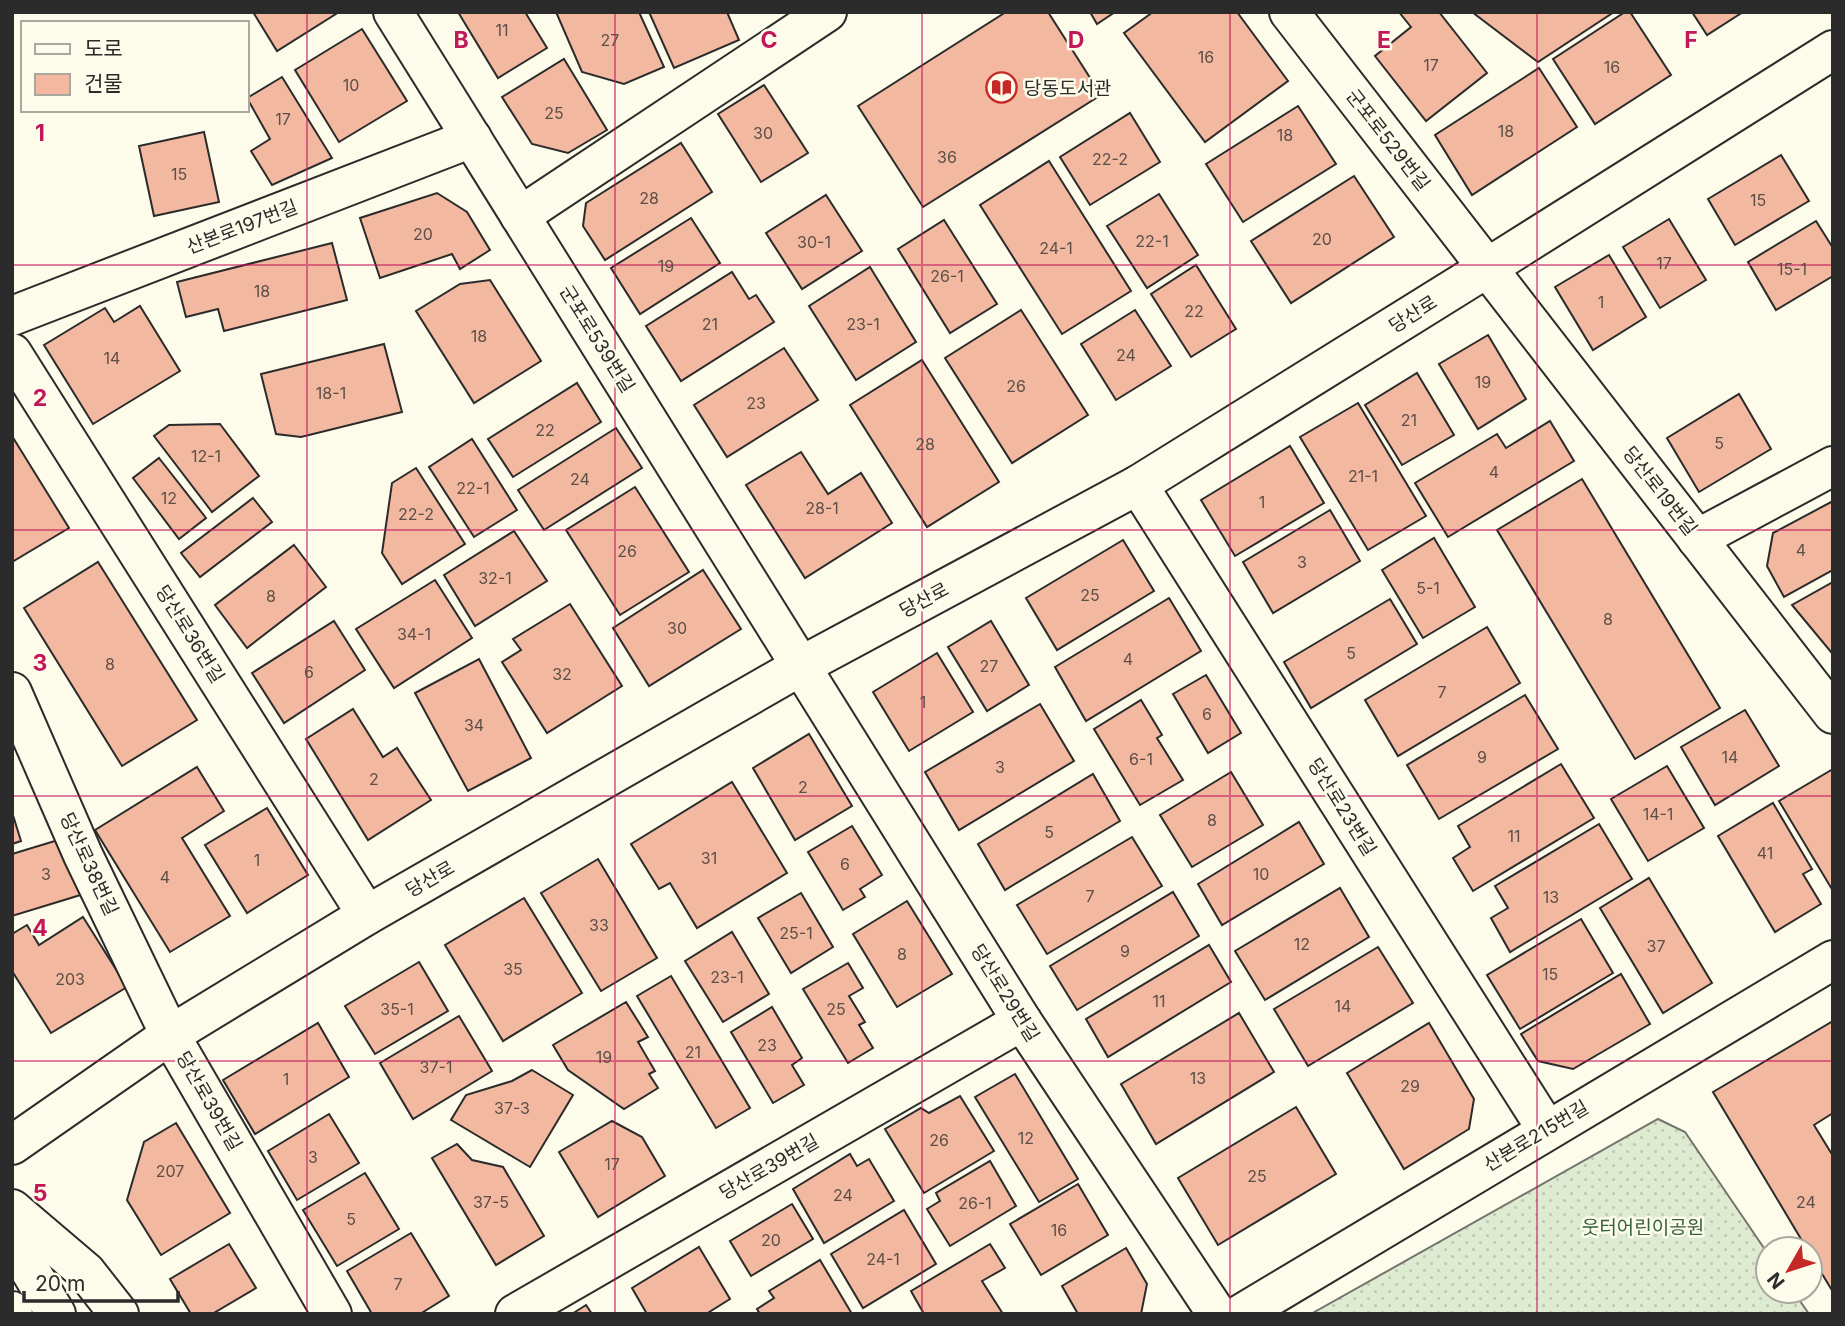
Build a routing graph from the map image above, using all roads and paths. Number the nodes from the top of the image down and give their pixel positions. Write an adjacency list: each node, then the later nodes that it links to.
1 (393, 12): 5 (street, 군포로539번길)
2 (827, 12): 6 (street)
3 (1289, 12): 7 (street, 군포로529번길)
4 (1833, 50): 7 (street, 당산로)
5 (472, 138): 6 (street, 군포로539번길); 8 (street, 산본로197번길)
6 (520, 216): 13 (street, 군포로539번길)
7 (1487, 268): 11 (street, 당산로); 12 (street, 당산로19번길)
8 (12, 316)
9 (12, 353): 16 (street, 당산로36번길)
10 (1833, 466): 12 (street)
11 (1138, 485): 13 (street, 당산로); 20 (street, 당산로23번길)
12 (1697, 539): 15 (street, 당산로19번길)
13 (801, 666): 16 (street, 당산로); 18 (street, 당산로29번길)
14 (12, 692): 19 (street, 당산로38번길)
15 (1833, 714)
16 (367, 915): 19 (street, 당산로)
17 (1833, 960): 20 (street, 산본로215번길)
18 (1023, 1021): 27 (street, 당산로39번길); 28 (street, 당산로29번길)
19 (170, 1035): 21 (street, 당산로); 26 (street, 당산로39번길)
20 (1547, 1130): 29 (street, 산본로215번길)
21 (12, 1145)
22 (12, 1209): 25 (street)
23 (12, 1240): 24 (street)
24 (57, 1314)
25 (118, 1314)
26 (332, 1314)
27 (515, 1314)
28 (1217, 1314)
29 (1241, 1314)

